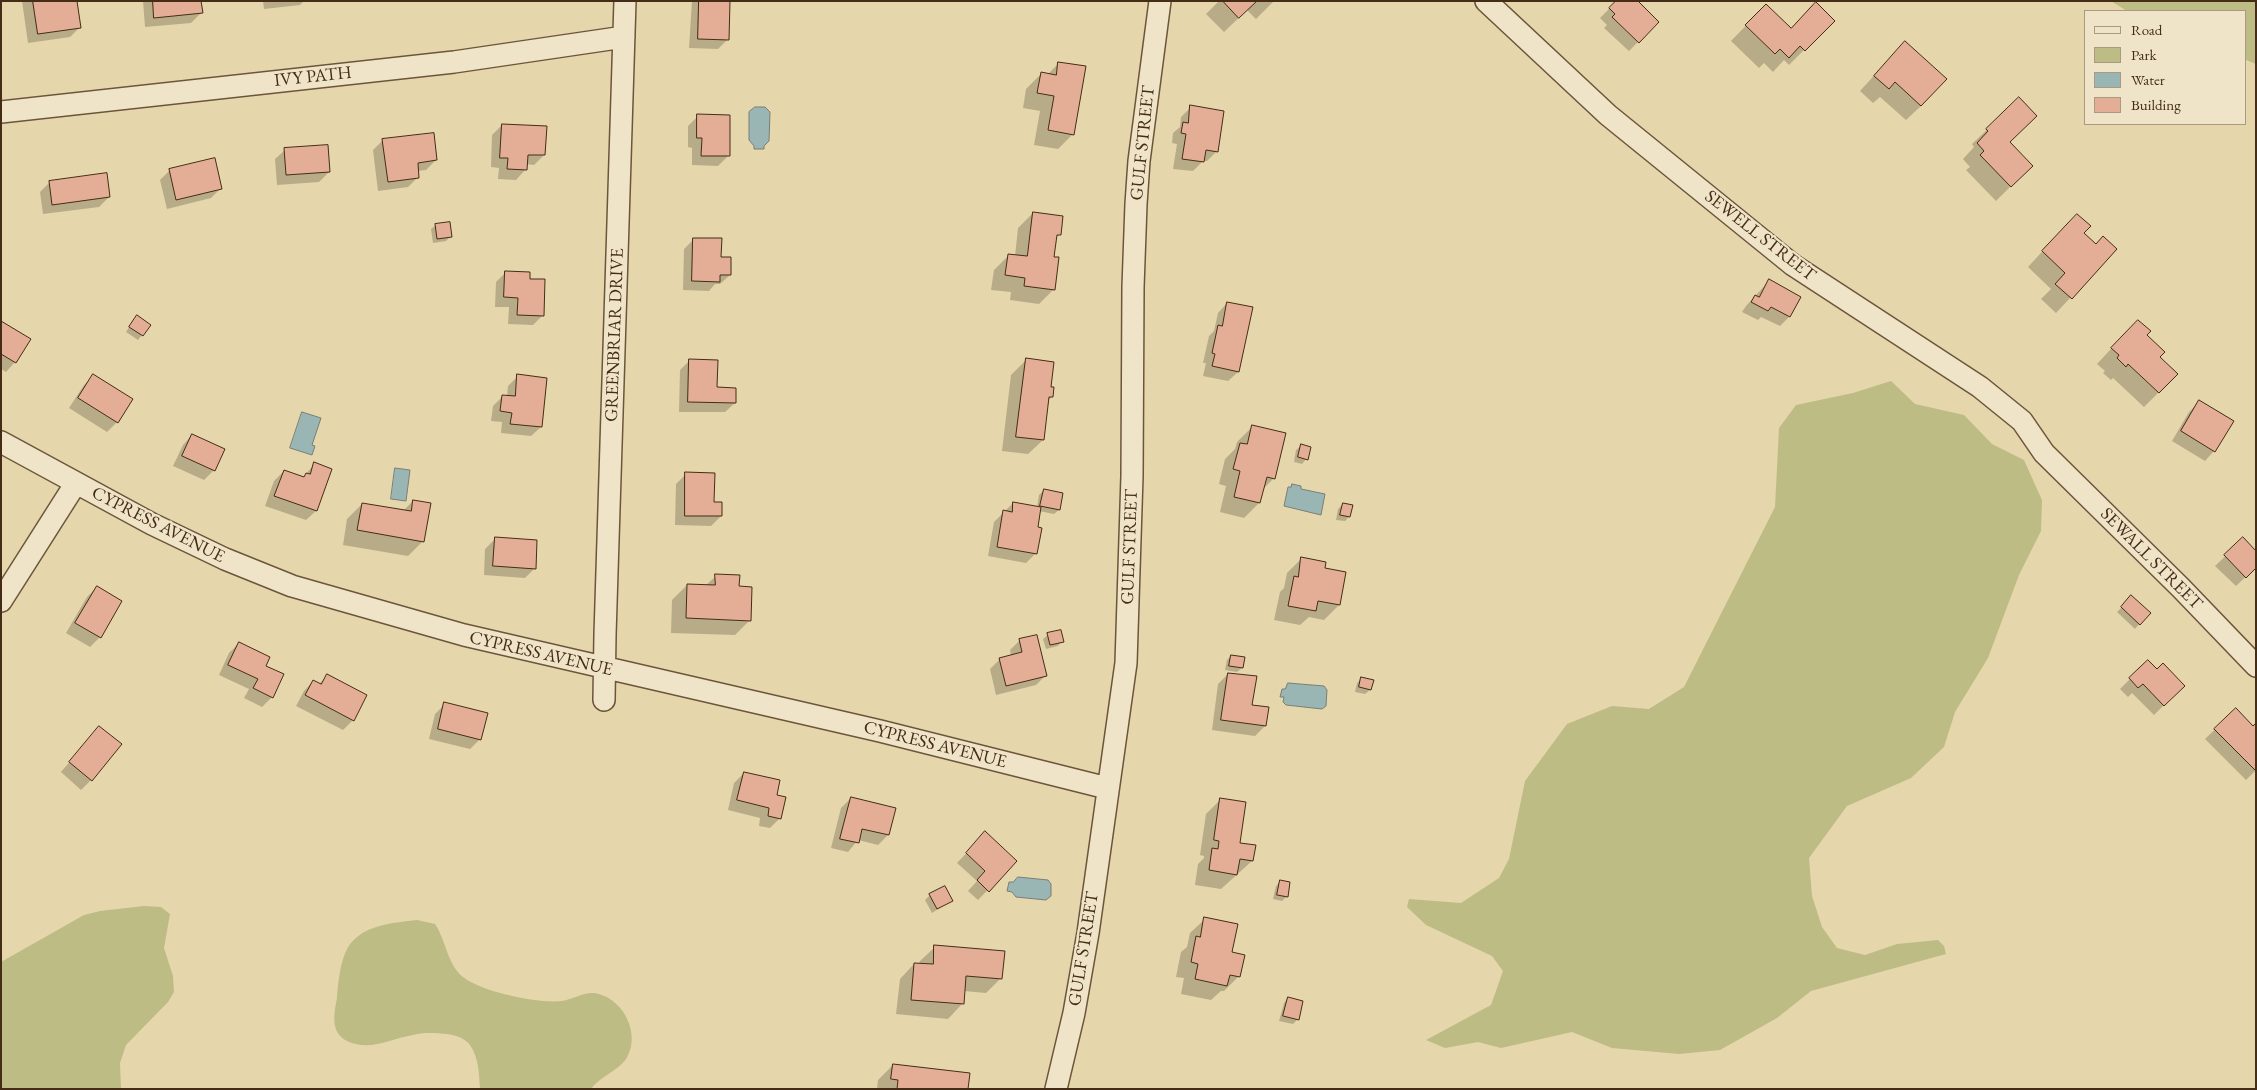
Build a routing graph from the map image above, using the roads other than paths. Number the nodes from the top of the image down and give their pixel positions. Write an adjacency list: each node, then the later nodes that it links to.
1 (625, 1): 4 (street, GREENBRIAR DRIVE)
2 (1160, 1): 13 (street, GULF STREET)
3 (1486, 1): 7 (street, SEWELL STREET)
4 (624, 37): 5 (street, IVY PATH); 11 (street, GREENBRIAR DRIVE)
5 (1, 112)
6 (1, 442): 8 (street, CYPRESS AVENUE)
7 (2044, 453): 10 (street, SEWALL STREET)
8 (76, 483): 9 (street); 11 (street, CYPRESS AVENUE)
9 (1, 600)
10 (2256, 666)
11 (604, 669): 12 (street, GREENBRIAR DRIVE); 13 (street, CYPRESS AVENUE)
12 (604, 700)
13 (1107, 788): 14 (street, GULF STREET)
14 (1056, 1089)

